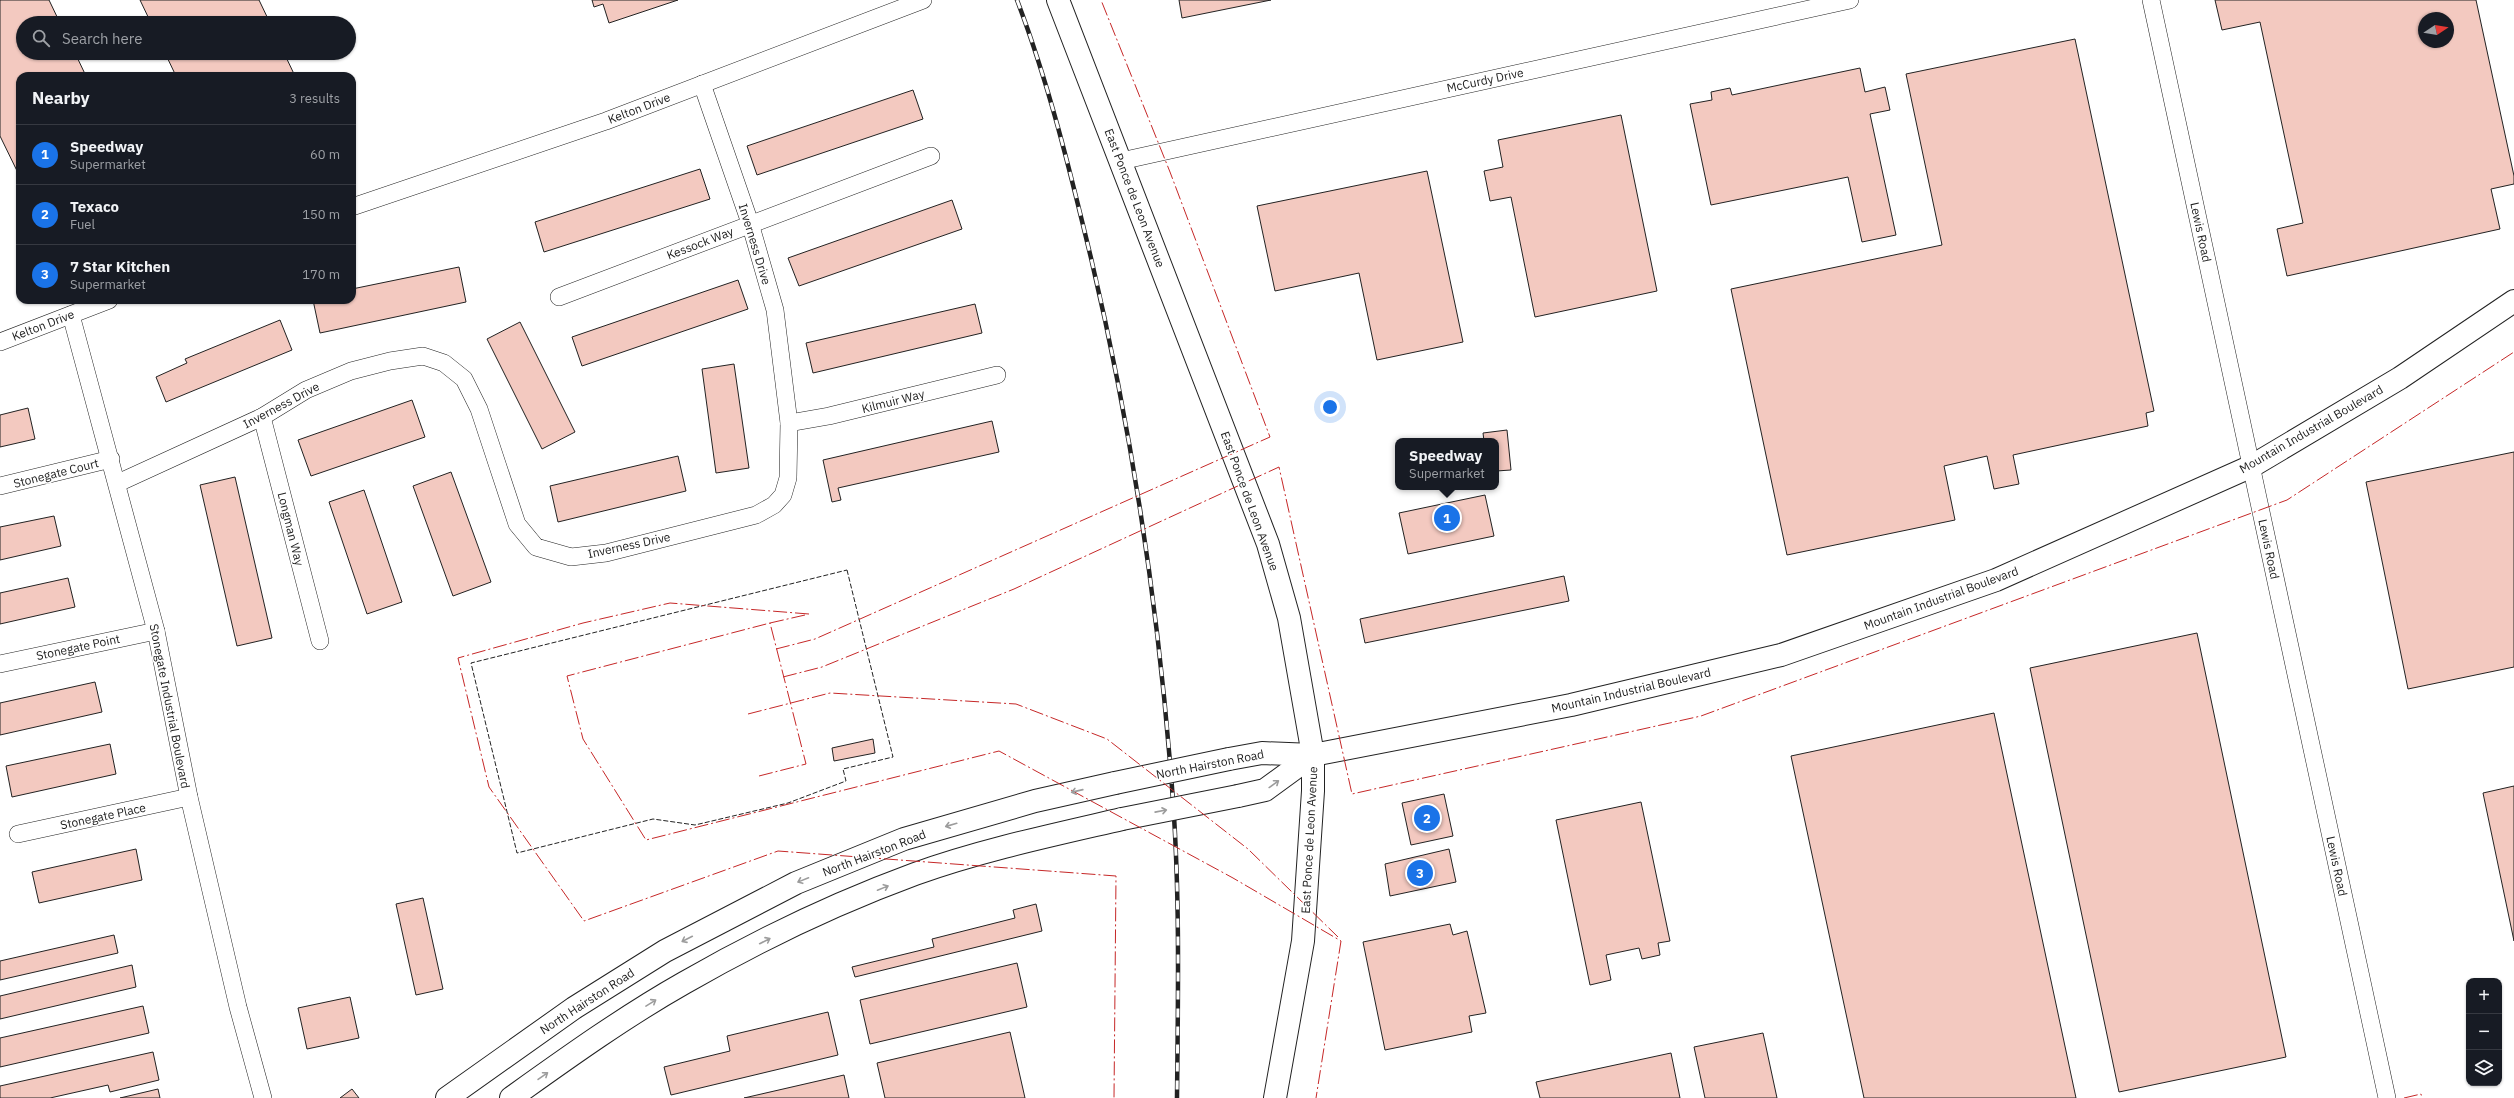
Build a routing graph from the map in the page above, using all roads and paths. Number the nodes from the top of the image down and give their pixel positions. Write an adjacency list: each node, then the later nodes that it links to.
1 (923, 0): 5 (street, Kelton Drive)
2 (1058, 0): 7 (main road, East Ponce de Leon Avenue)
3 (1850, 0): 7 (street, McCurdy Drive)
4 (2151, 0): 19 (street, Lewis Road)
5 (702, 84): 8 (street, Kelton Drive); 9 (street, Inverness Drive)
6 (931, 156): 9 (street, Kessock Way)
7 (1121, 161): 25 (main road, East Ponce de Leon Avenue)
8 (356, 205)
9 (750, 223): 10 (street, Kessock Way); 17 (street, Inverness Drive)
10 (559, 297)
11 (2514, 301): 19 (main road, Mountain Industrial Boulevard)
12 (99, 304): 13 (street, Kelton Drive)
13 (71, 315): 14 (street, Kelton Drive); 18 (street, Stonegate Industrial Boulevard)
14 (0, 342)
15 (997, 375): 17 (street, Kilmuir Way)
16 (262, 417): 17 (street, Inverness Drive); 20 (street, Inverness Drive); 23 (street, Longman Way)
17 (789, 423)
18 (111, 459): 20 (street, Stonegate Industrial Boulevard); 21 (street, Stonegate Court)
19 (2252, 466): 25 (main road, Mountain Industrial Boulevard); 32 (street, Lewis Road)
20 (118, 483): 22 (street, Stonegate Industrial Boulevard)
21 (0, 486)
22 (156, 631): 24 (street, Stonegate Point); 26 (street, Stonegate Industrial Boulevard)
23 (320, 641)
24 (0, 664)
25 (1313, 755): 29 (main road, North Hairston Road, one-way to 29, bridge); 30 (main road, one-way to 25, bridge); 31 (main road, East Ponce de Leon Avenue)
26 (189, 797): 27 (street, Stonegate Place); 28 (street, Stonegate Industrial Boulevard)
27 (18, 834)
28 (263, 1098)
29 (447, 1098)
30 (511, 1098)
31 (1275, 1098)
32 (2387, 1098)

